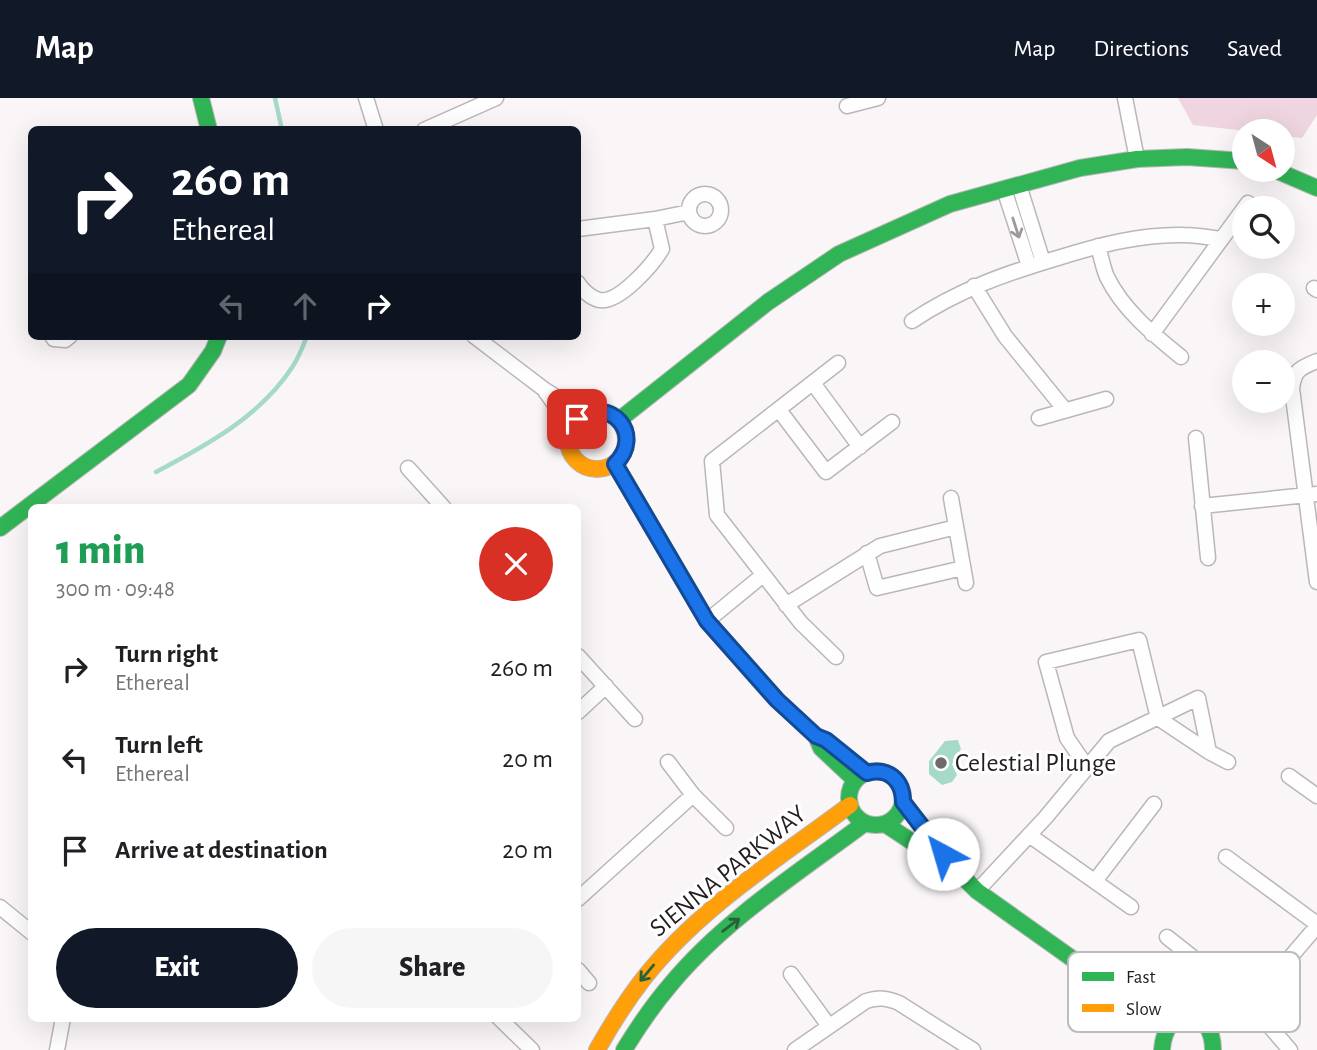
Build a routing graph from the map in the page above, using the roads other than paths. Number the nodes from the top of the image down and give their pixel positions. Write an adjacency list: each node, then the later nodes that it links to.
1 (201, 98): 7 (street)
2 (366, 98): 8 (street)
3 (496, 98): 9 (street)
4 (878, 98): 6 (street)
5 (1125, 98): 10 (street)
6 (847, 106)
7 (208, 126)
8 (375, 126)
9 (434, 126)
10 (1137, 159): 11 (street); 13 (street)
11 (1232, 160)
12 (1295, 179): 14 (street)
13 (1011, 187): 21 (street); 38 (street)
14 (1317, 188)
15 (689, 212): 16 (street)
16 (655, 219): 18 (street); 23 (street)
17 (1232, 224): 19 (street)
18 (581, 229)
19 (1220, 239): 20 (street); 25 (street)
20 (1098, 246): 21 (street); 25 (street)
21 (1036, 264): 22 (street)
22 (974, 286): 24 (street); 35 (street)
23 (581, 288)
24 (912, 321)
25 (1152, 334): 28 (street)
26 (217, 340): 47 (street)
27 (479, 340): 32 (street)
28 (1181, 357)
29 (1317, 361): 45 (street)
30 (838, 363): 31 (street)
31 (813, 383): 34 (street); 42 (street)
32 (544, 390): 36 (street); 40 (street)
33 (1106, 399): 35 (street)
34 (779, 410): 42 (street); 56 (street)
35 (1065, 410): 37 (street)
36 (584, 414): 38 (street); 40 (street)
37 (1039, 418)
38 (619, 419): 43 (street)
39 (892, 422): 42 (street)
40 (571, 427): 43 (street)
41 (1196, 438): 49 (street)
42 (860, 447)
43 (615, 464): 60 (street)
44 (408, 468): 48 (street)
45 (1311, 495): 49 (street); 57 (street)
46 (951, 498): 51 (street)
47 (32, 504)
48 (439, 504)
49 (1202, 506): 54 (street)
50 (28, 507): 52 (street)
51 (956, 527): 53 (street); 55 (street)
52 (0, 528)
53 (867, 553): 55 (street); 59 (street)
54 (1208, 558)
55 (963, 568): 58 (street)
56 (763, 575): 59 (street); 60 (street)
57 (1317, 582)
58 (966, 583)
59 (786, 605): 61 (street)
60 (707, 621): 71 (street)
61 (836, 657)
62 (581, 659): 63 (street)
63 (606, 686): 64 (street); 66 (street)
64 (581, 709)
65 (1158, 718): 67 (street); 67 (street); 70 (street); 70 (street)
66 (635, 719)
67 (1209, 752): 69 (street)
68 (668, 762): 73 (street)
69 (1228, 762)
70 (1087, 766): 81 (street)
71 (861, 776): 75 (street); 77 (street)
72 (1289, 776): 74 (street)
73 (694, 794): 80 (street); 86 (street)
74 (1317, 796)
75 (903, 802): 79 (street); 83 (street)
76 (1154, 804): 84 (street)
77 (850, 805): 78 (street); 106 (street, SIENNA PARKWAY, one-way to 106)
78 (865, 823): 79 (street); 107 (street, SIENNA PARKWAY, one-way to 78)
79 (885, 824): 83 (street)
80 (726, 828)
81 (1029, 835): 84 (street); 85 (street)
82 (1226, 857): 89 (street)
83 (957, 871): 85 (street)
84 (1095, 881): 88 (street)
85 (977, 891): 94 (street)
86 (581, 896)
87 (0, 907): 90 (street)
88 (1131, 907)
89 (1317, 925): 93 (street)
90 (28, 930)
91 (1167, 937): 92 (street)
92 (1186, 952)
93 (1294, 952)
94 (1068, 956)
95 (581, 974): 97 (street)
96 (791, 974): 100 (street)
97 (589, 983)
98 (62, 1022): 104 (street)
99 (503, 1022): 105 (street)
100 (829, 1026): 108 (street); 109 (street)
101 (1165, 1032): 110 (street)
102 (1212, 1032): 111 (street)
103 (1275, 1032): 112 (street)
104 (57, 1050)
105 (532, 1050)
106 (597, 1050)
107 (624, 1050)
108 (795, 1050)
109 (972, 1050)
110 (1162, 1050)
111 (1213, 1050)
112 (1290, 1050)

